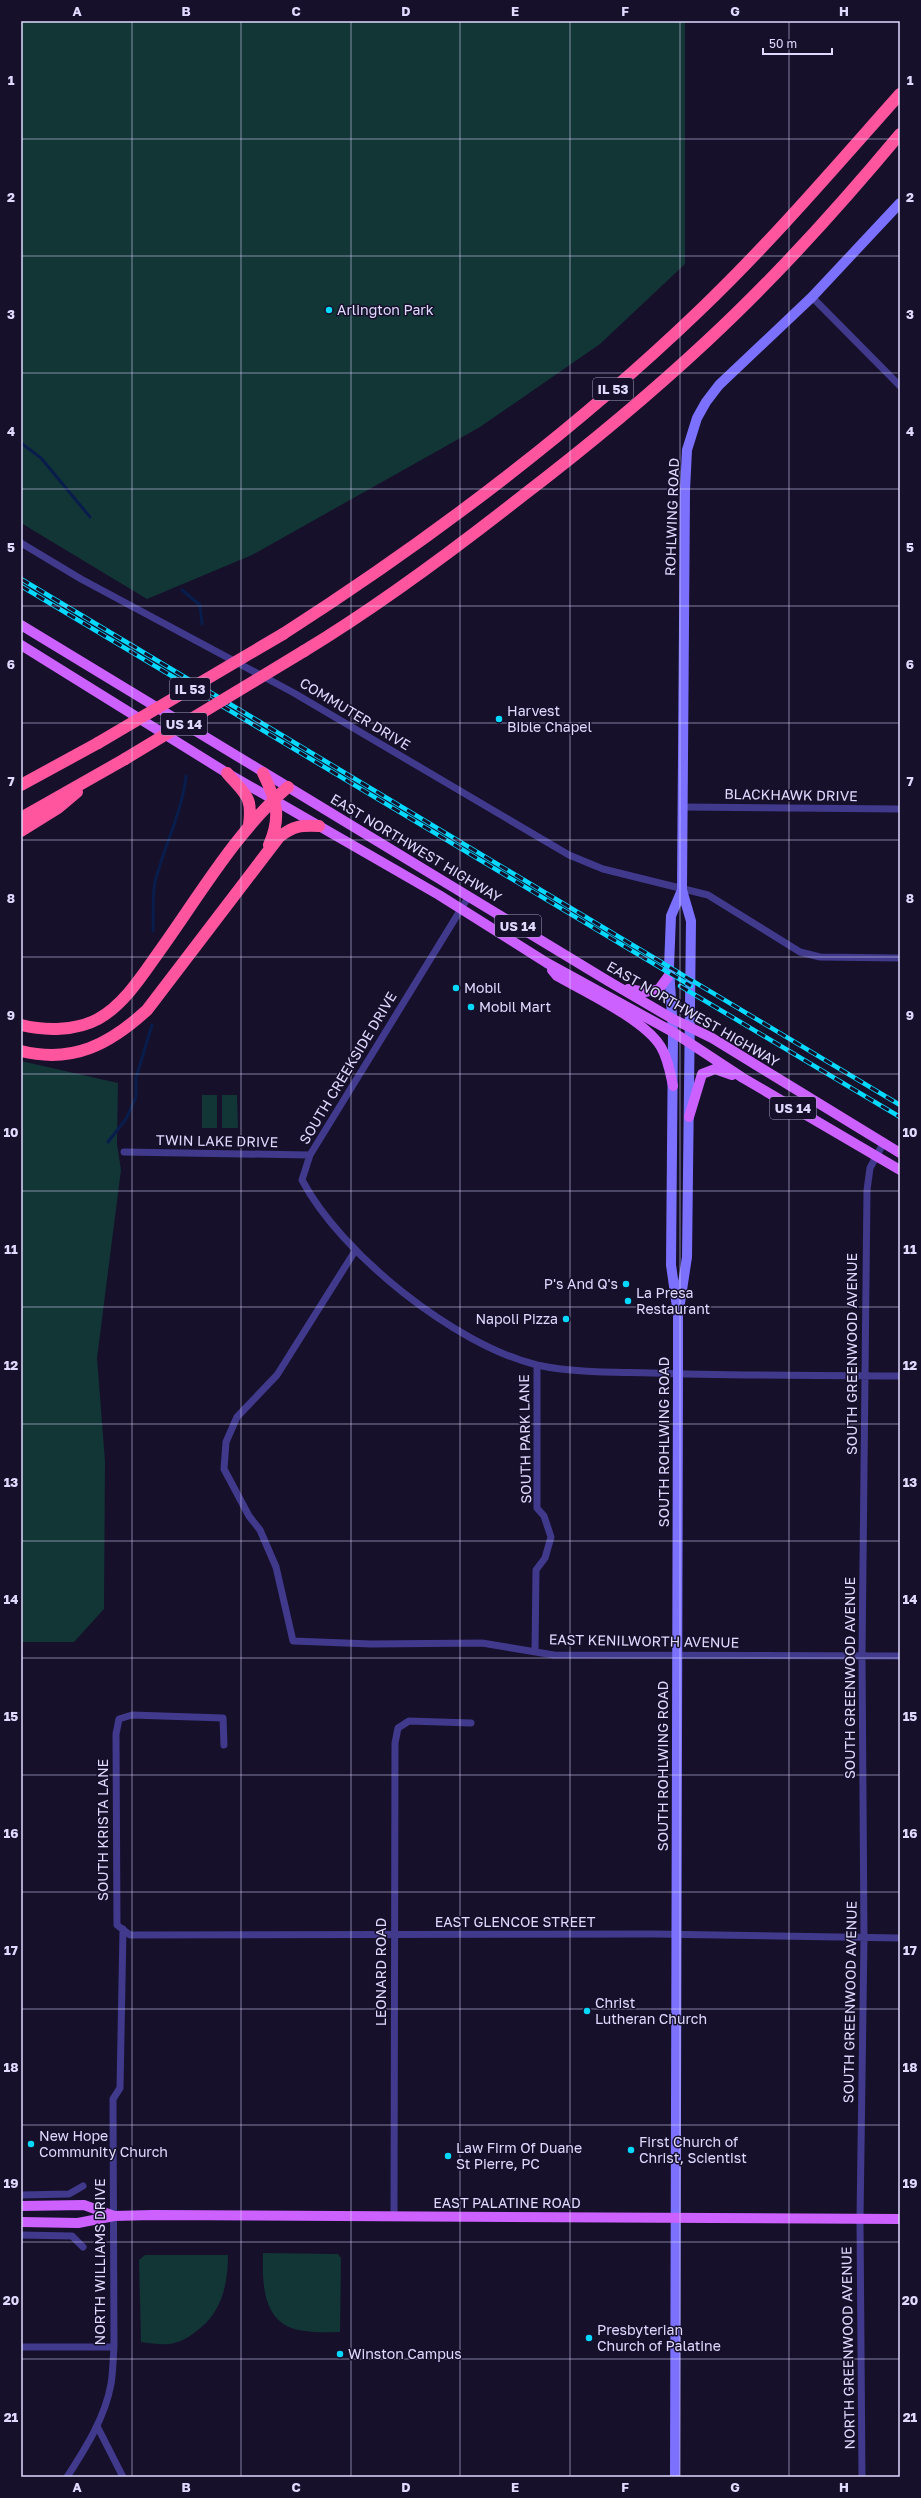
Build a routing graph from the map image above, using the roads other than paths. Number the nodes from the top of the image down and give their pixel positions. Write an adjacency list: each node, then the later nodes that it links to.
1 (900, 94): 9 (highway, IL 53, bridge)
2 (900, 134): 10 (highway, IL 53, bridge)
3 (900, 203): 4 (street, ROHLWING ROAD)
4 (812, 297): 5 (street); 17 (street, ROHLWING ROAD)
5 (900, 386)
6 (21, 543): 24 (street, COMMUTER DRIVE)
7 (21, 625): 12 (main road, EAST NORTHWEST HIGHWAY / US 14)
8 (21, 645): 11 (main road, EAST NORTHWEST HIGHWAY / US 14)
9 (66, 760): 13 (highway); 14 (highway, IL 53)
10 (99, 773): 19 (highway, IL 53); 22 (highway)
11 (227, 773): 16 (main road, EAST NORTHWEST HIGHWAY / US 14); 20 (highway)
12 (263, 773): 15 (main road, EAST NORTHWEST HIGHWAY / US 14); 16 (highway)
13 (21, 780)
14 (21, 785)
15 (288, 787): 16 (highway); 25 (main road, EAST NORTHWEST HIGHWAY / US 14)
16 (275, 798): 20 (highway); 21 (main road, EAST NORTHWEST HIGHWAY / US 14); 23 (highway)
17 (683, 807): 18 (street, BLACKHAWK DRIVE); 24 (street, ROHLWING ROAD)
18 (900, 809)
19 (21, 818)
20 (249, 825): 32 (highway)
21 (319, 826): 23 (highway); 26 (main road, EAST NORTHWEST HIGHWAY / US 14)
22 (21, 831)
23 (266, 852): 36 (highway)
24 (682, 890): 27 (street, COMMUTER DRIVE); 29 (street, ROHLWING ROAD); 33 (street, ROHLWING ROAD)
25 (469, 896): 26 (street, SOUTH CREEKSIDE DRIVE); 30 (main road, EAST NORTHWEST HIGHWAY / US 14)
26 (460, 909): 28 (main road, EAST NORTHWEST HIGHWAY / US 14); 43 (street, SOUTH CREEKSIDE DRIVE)
27 (900, 958)
28 (547, 964): 34 (main road, EAST NORTHWEST HIGHWAY / US 14); 38 (main road)
29 (670, 974): 30 (main road); 31 (street, ROHLWING ROAD)
30 (608, 981): 31 (main road, EAST NORTHWEST HIGHWAY / US 14)
31 (672, 1019): 33 (main road, EAST NORTHWEST HIGHWAY / US 14); 34 (street, ROHLWING ROAD)
32 (21, 1025)
33 (689, 1027): 35 (street, ROHLWING ROAD); 40 (main road, EAST NORTHWEST HIGHWAY / US 14)
34 (673, 1032): 35 (main road, EAST NORTHWEST HIGHWAY / US 14); 38 (street, SOUTH ROHLWING ROAD)
35 (688, 1041): 37 (main road, EAST NORTHWEST HIGHWAY / US 14); 39 (street, SOUTH ROHLWING ROAD)
36 (21, 1051)
37 (743, 1078): 39 (main road); 44 (main road, EAST NORTHWEST HIGHWAY / US 14)
38 (673, 1086): 47 (street, SOUTH ROHLWING ROAD)
39 (689, 1117): 47 (street, SOUTH ROHLWING ROAD)
40 (884, 1142): 42 (main road, EAST NORTHWEST HIGHWAY / US 14); 44 (street, SOUTH GREENWOOD AVENUE)
41 (124, 1152): 43 (street, TWIN LAKE DRIVE)
42 (900, 1153)
43 (310, 1155): 46 (street, SOUTH CREEKSIDE DRIVE)
44 (876, 1157): 45 (main road, EAST NORTHWEST HIGHWAY / US 14); 50 (street, SOUTH GREENWOOD AVENUE)
45 (900, 1170)
46 (355, 1251): 48 (street, SOUTH CREEKSIDE DRIVE); 52 (street, EAST KENILWORTH AVENUE)
47 (678, 1314): 49 (street, SOUTH ROHLWING ROAD)
48 (537, 1365): 49 (street, SOUTH CREEKSIDE DRIVE); 52 (street, SOUTH PARK LANE)
49 (678, 1374): 50 (street, SOUTH CREEKSIDE DRIVE); 53 (street, SOUTH ROHLWING ROAD)
50 (865, 1376): 51 (street, SOUTH CREEKSIDE DRIVE); 54 (street, SOUTH GREENWOOD AVENUE)
51 (900, 1376)
52 (535, 1652): 53 (street, EAST KENILWORTH AVENUE)
53 (678, 1655): 54 (street, EAST KENILWORTH AVENUE); 59 (street, SOUTH ROHLWING ROAD)
54 (862, 1656): 55 (street, EAST KENILWORTH AVENUE); 62 (street, SOUTH GREENWOOD AVENUE)
55 (900, 1656)
56 (471, 1723): 61 (street, LEONARD ROAD)
57 (224, 1745): 58 (street, SOUTH KRISTA LANE)
58 (123, 1929): 60 (street, SOUTH KRISTA LANE); 67 (street, NORTH WILLIAMS DRIVE)
59 (676, 1934): 61 (street, EAST GLENCOE STREET); 62 (street, EAST GLENCOE STREET); 69 (street, SOUTH ROHLWING ROAD)
60 (130, 1935): 61 (street, EAST GLENCOE STREET)
61 (394, 1936): 68 (street, LEONARD ROAD)
62 (864, 1938): 63 (street, EAST GLENCOE STREET); 70 (street, SOUTH GREENWOOD AVENUE)
63 (900, 1938)
64 (83, 2186): 65 (street)
65 (21, 2195)
66 (21, 2206): 67 (main road)
67 (114, 2216): 68 (main road, EAST PALATINE ROAD); 72 (main road); 76 (street, NORTH WILLIAMS DRIVE)
68 (394, 2216): 69 (main road, EAST PALATINE ROAD)
69 (675, 2218): 70 (main road, EAST PALATINE ROAD); 80 (street, SOUTH ROHLWING ROAD)
70 (860, 2219): 71 (main road, EAST PALATINE ROAD); 81 (street, NORTH GREENWOOD AVENUE)
71 (900, 2219)
72 (21, 2222)
73 (21, 2235): 74 (street)
74 (83, 2247)
75 (21, 2347): 76 (street)
76 (114, 2347): 77 (street, NORTH WILLIAMS DRIVE)
77 (97, 2426): 78 (street, NORTH WILLIAMS DRIVE); 79 (street)
78 (67, 2477)
79 (123, 2477)
80 (675, 2477)
81 (862, 2477)

